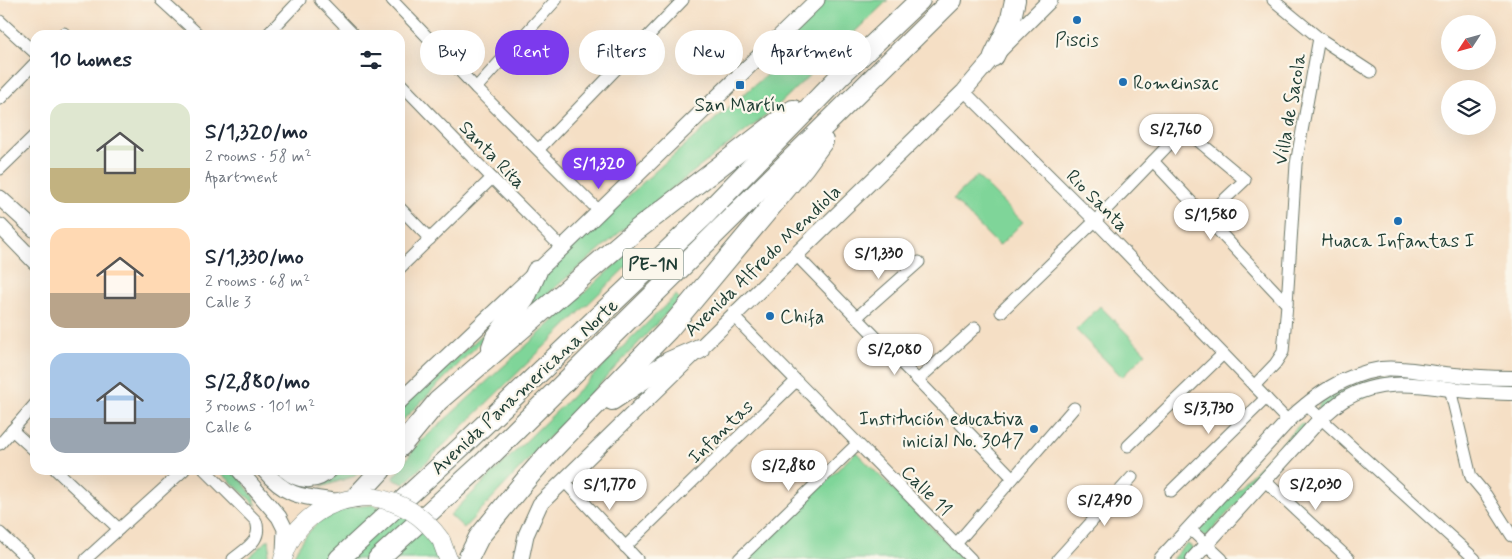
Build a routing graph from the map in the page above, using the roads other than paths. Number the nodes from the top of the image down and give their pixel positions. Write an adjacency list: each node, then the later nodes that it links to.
1 (161, 0): 14 (street)
2 (300, 0): 15 (street)
3 (320, 0): 16 (street)
4 (392, 0): 25 (street)
5 (556, 0): 25 (street)
6 (683, 0): 30 (street)
7 (817, 0): 35 (main road)
8 (920, 0): 18 (highway, Avenida Panamericana Norte / PE-1N)
9 (952, 0): 27 (highway, Avenida Panamericana Norte / PE-1N)
10 (1015, 0): 20 (highway)
11 (1050, 0): 20 (main road, Avenida Alfredo Mendiola)
12 (1273, 0): 17 (street)
13 (0, 21): 19 (street)
14 (193, 30)
15 (272, 30)
16 (349, 30)
17 (1319, 38): 22 (street); 48 (street, Villa de Sacola)
18 (871, 47)
19 (30, 48)
20 (994, 56): 26 (main road, Avenida Alfredo Mendiola)
21 (30, 68): 28 (street)
22 (1371, 72)
23 (841, 75): 55 (highway); 101 (highway, Avenida Panamericana Norte / PE-1N)
24 (405, 88): 33 (street, Santa Rita)
25 (476, 88): 30 (street)
26 (964, 91): 38 (street, Rio Santa); 43 (main road, Avenida Alfredo Mendiola)
27 (858, 93): 69 (highway); 102 (highway, Avenida Panamericana Norte / PE-1N)
28 (0, 99)
29 (30, 140): 32 (street)
30 (539, 150): 35 (street)
31 (1153, 161): 37 (street); 37 (street); 38 (street)
32 (0, 169)
33 (492, 178): 41 (street); 42 (street, Santa Rita)
34 (0, 198): 39 (main road)
35 (599, 211): 42 (main road)
36 (405, 213): 41 (street)
37 (1206, 217): 48 (street)
38 (1095, 221): 49 (street); 54 (street, Rio Santa)
39 (30, 225)
40 (0, 226): 44 (main road)
41 (430, 239): 46 (street)
42 (562, 248): 47 (main road)
43 (796, 255): 50 (main road, Avenida Alfredo Mendiola); 51 (street)
44 (30, 257)
45 (919, 262): 51 (street)
46 (405, 263)
47 (537, 271): 55 (highway); 62 (main road)
48 (1288, 304): 59 (street, Villa de Sacola)
49 (1001, 312)
50 (733, 316): 53 (main road, Avenida Alfredo Mendiola); 58 (street, Calle 11)
51 (857, 317): 57 (street)
52 (975, 328): 57 (street)
53 (699, 349): 69 (highway); 86 (main road, Avenida Alfredo Mendiola)
54 (1223, 354): 59 (street, Rio Santa); 75 (street)
55 (488, 358): 71 (highway)
56 (1512, 378): 64 (street)
57 (918, 380): 85 (street)
58 (796, 381): 73 (street, Calle 11); 96 (street, Infantas)
59 (1254, 386): 63 (street, Rio Santa)
60 (1450, 389): 61 (street); 67 (street); 93 (street)
61 (1512, 393)
62 (405, 396)
63 (1266, 398): 68 (street, Rio Santa); 88 (street)
64 (1305, 404): 67 (street); 68 (street)
65 (1074, 408): 85 (street)
66 (30, 410): 70 (street)
67 (1321, 418): 87 (street); 114 (street)
68 (1288, 421): 91 (street)
69 (580, 422): 104 (highway)
70 (12, 430): 72 (street); 74 (street)
71 (405, 441)
72 (0, 444)
73 (857, 444): 94 (street, Calle 11); 107 (street)
74 (30, 446)
75 (1128, 446)
76 (61, 475): 90 (street)
77 (178, 475): 90 (street)
78 (210, 475): 100 (street)
79 (243, 475): 97 (main road)
80 (268, 475): 89 (main road)
81 (291, 475): 82 (main road)
82 (324, 475)
83 (376, 475): 89 (highway)
84 (1132, 477): 109 (street)
85 (1013, 478): 94 (street)
86 (564, 481): 96 (street); 105 (main road, Avenida Alfredo Mendiola)
87 (1264, 481): 95 (street); 113 (street)
88 (1171, 491)
89 (355, 498): 97 (main road); 103 (main road, bridge)
90 (119, 529): 99 (street)
91 (1190, 529): 95 (street); 110 (street)
92 (0, 533): 98 (street)
93 (1512, 536)
94 (956, 544): 108 (street, Calle 11)
95 (1207, 544): 111 (street); 112 (street)
96 (625, 547): 106 (street)
97 (284, 556)
98 (28, 559)
99 (86, 559)
100 (233, 559)
101 (339, 559)
102 (378, 559)
103 (448, 559)
104 (468, 559)
105 (521, 559)
106 (637, 559)
107 (739, 559)
108 (971, 559)
109 (1058, 559)
110 (1161, 559)
111 (1193, 559)
112 (1222, 559)
113 (1349, 559)
114 (1475, 559)

